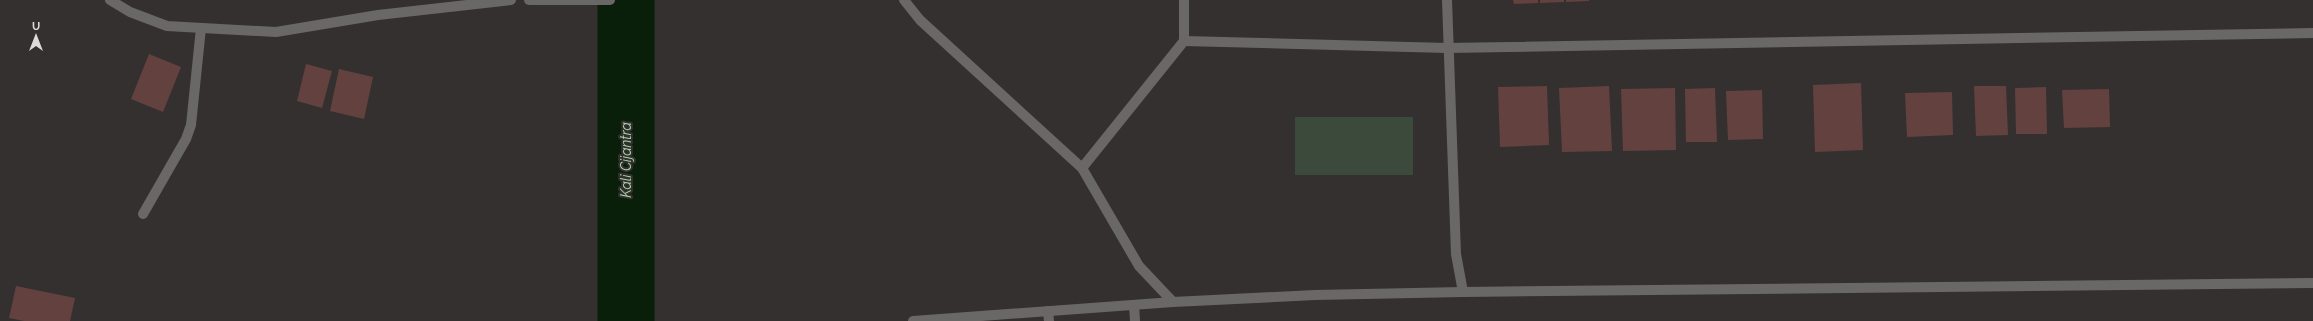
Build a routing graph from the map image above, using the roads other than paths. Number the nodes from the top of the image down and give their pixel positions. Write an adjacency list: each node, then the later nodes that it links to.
1 (110, 0): 8 (street)
2 (512, 0): 8 (street)
3 (529, 0): 4 (street)
4 (610, 0)
5 (904, 0): 12 (street)
6 (1184, 0): 10 (street)
7 (1447, 0): 11 (street)
8 (201, 28): 13 (street)
9 (2313, 33): 11 (street)
10 (1184, 41): 11 (street); 12 (street)
11 (1447, 48): 15 (street)
12 (1082, 168): 16 (street)
13 (143, 214)
14 (2313, 283): 15 (street)
15 (1463, 292): 16 (street)
16 (1173, 302): 17 (street)
17 (1134, 305): 18 (street); 20 (street)
18 (1049, 316): 19 (street)
19 (913, 321)
20 (1135, 321)

